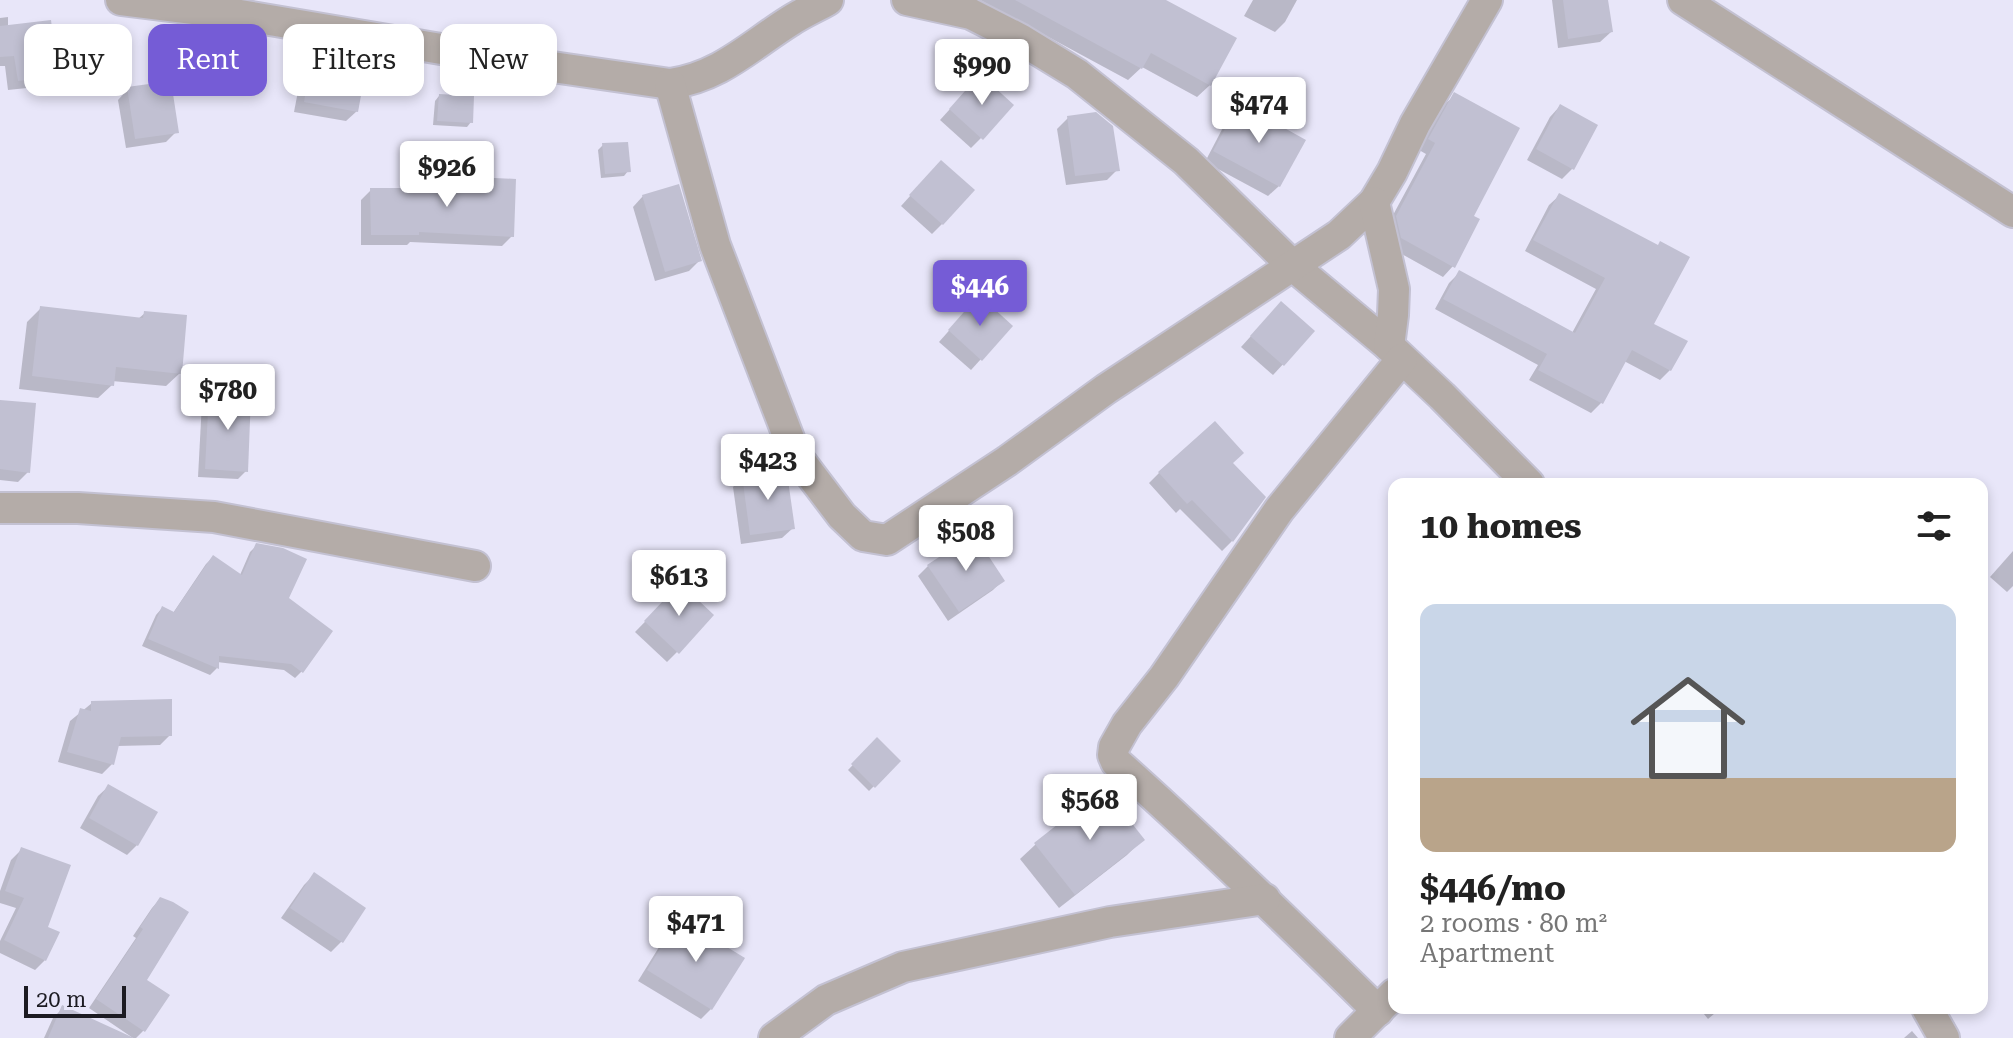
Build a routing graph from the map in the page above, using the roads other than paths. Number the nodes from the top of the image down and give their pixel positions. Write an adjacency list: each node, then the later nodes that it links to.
1 (121, 0): 6 (street)
2 (828, 0): 6 (street)
3 (907, 0): 9 (street)
4 (1487, 0): 7 (street)
5 (1683, 0): 8 (street)
6 (670, 84): 9 (street)
7 (1374, 202): 9 (street); 10 (street)
8 (2013, 212)
9 (1293, 266): 10 (street)
10 (1395, 352): 11 (street); 14 (street)
11 (1523, 478)
12 (0, 508): 13 (street)
13 (475, 566)
14 (1265, 899): 15 (street); 17 (street)
15 (1386, 1002): 18 (street)
16 (1930, 1014): 19 (street)
17 (774, 1038)
18 (1350, 1038)
19 (1944, 1038)

